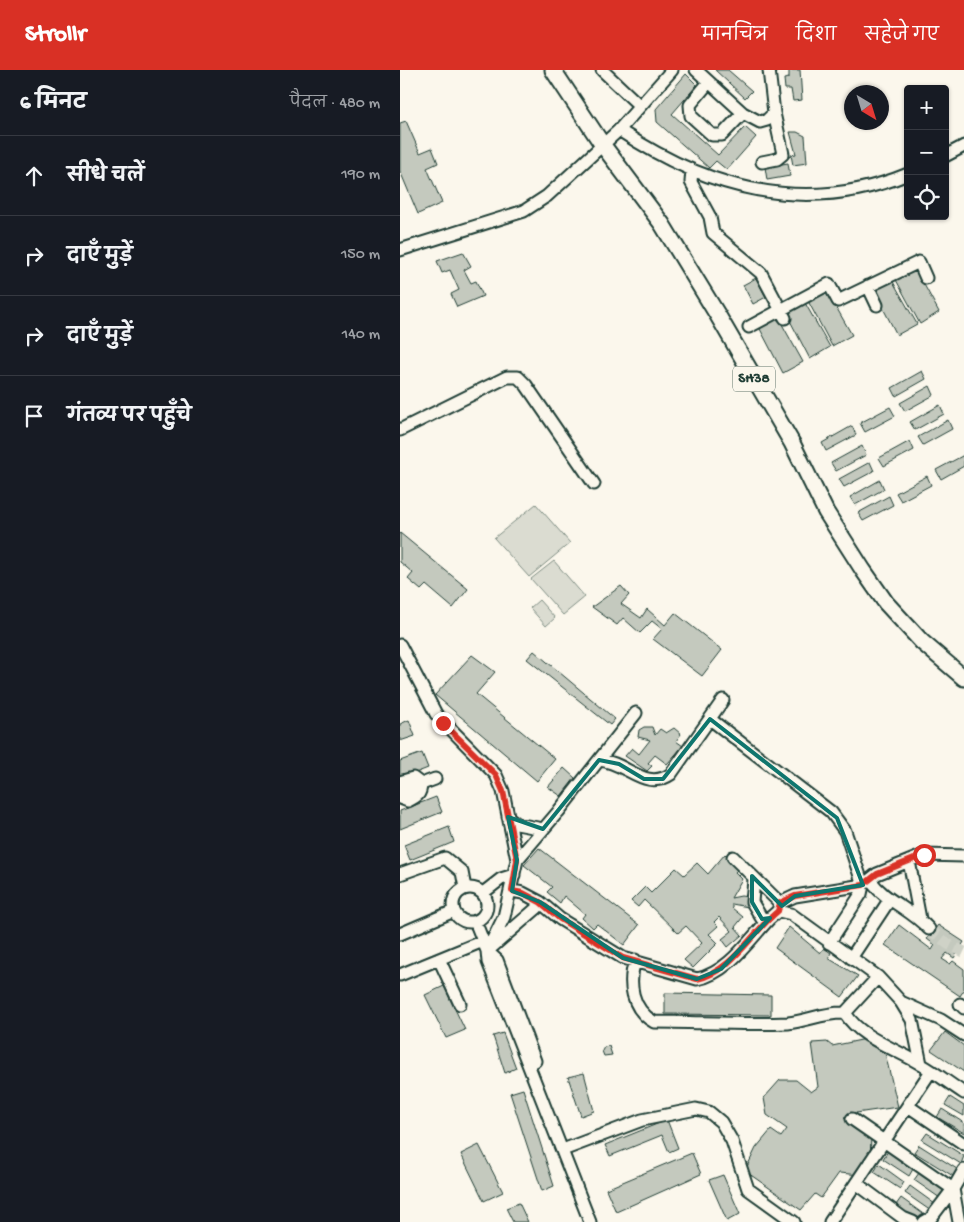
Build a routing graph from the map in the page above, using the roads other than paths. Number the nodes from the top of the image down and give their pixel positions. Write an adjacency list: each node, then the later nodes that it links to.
1 (553, 70): 11 (main road, SH38)
2 (602, 70): 7 (street)
3 (672, 70): 7 (street)
4 (696, 70): 6 (street)
5 (769, 70): 9 (street)
6 (709, 82): 8 (street); 8 (street)
7 (640, 106): 10 (street)
8 (743, 113): 9 (street)
9 (774, 113): 14 (street)
10 (619, 130): 11 (street); 15 (street)
11 (602, 144): 17 (street); 26 (main road, SH38)
12 (964, 146): 13 (street)
13 (949, 154)
14 (762, 162)
15 (692, 170): 16 (street); 21 (street)
16 (906, 175)
17 (400, 250)
18 (926, 278): 19 (street)
19 (868, 286): 20 (street); 21 (street)
20 (877, 305)
21 (783, 314): 22 (street)
22 (749, 327)
23 (400, 430): 24 (street)
24 (594, 484)
25 (400, 645): 36 (street)
26 (964, 678)
27 (723, 700): 29 (street)
28 (636, 713): 30 (street)
29 (710, 719): 30 (street); 45 (street)
30 (599, 760): 37 (street)
31 (435, 779): 33 (street)
32 (400, 782): 33 (street)
33 (420, 784): 34 (street); 35 (street)
34 (400, 792)
35 (400, 798)
36 (508, 817): 37 (street); 40 (street)
37 (543, 829): 40 (street)
38 (964, 856): 41 (street)
39 (733, 857): 44 (street)
40 (517, 860): 43 (street)
41 (909, 861): 45 (street); 53 (street)
42 (401, 871): 46 (street)
43 (514, 875): 47 (street); 48 (street)
44 (754, 879): 52 (street); 52 (street)
45 (866, 882): 49 (street); 52 (street); 57 (street)
46 (465, 888): 48 (street); 51 (street)
47 (512, 891): 50 (street); 58 (street)
48 (483, 892): 54 (street)
49 (890, 899): 53 (street); 59 (street)
50 (540, 902): 58 (street); 61 (street)
51 (454, 911): 54 (street); 56 (street)
52 (776, 911): 57 (street); 61 (street)
53 (920, 919): 55 (street)
54 (475, 921): 58 (street)
55 (929, 929)
56 (400, 934)
57 (829, 943): 59 (street)
58 (485, 946): 60 (street); 75 (street); 79 (street)
59 (851, 958): 63 (street)
60 (439, 959): 62 (street); 65 (street)
61 (635, 960): 66 (street)
62 (400, 975)
63 (878, 978): 64 (street); 66 (street)
64 (900, 1002): 67 (street); 68 (street)
65 (460, 1004)
66 (845, 1013): 68 (street)
67 (964, 1035)
68 (921, 1064): 69 (street)
69 (931, 1071): 70 (street); 71 (street)
70 (964, 1093)
71 (908, 1106): 73 (street); 74 (street)
72 (852, 1119): 73 (street)
73 (885, 1140): 77 (street); 78 (street)
74 (964, 1144)
75 (568, 1148): 80 (street); 81 (street)
76 (964, 1170): 78 (street)
77 (856, 1183): 82 (street); 83 (street)
78 (953, 1189): 84 (street); 85 (street)
79 (590, 1222)
80 (597, 1222)
81 (794, 1222)
82 (830, 1222)
83 (913, 1222)
84 (924, 1222)
85 (959, 1222)

